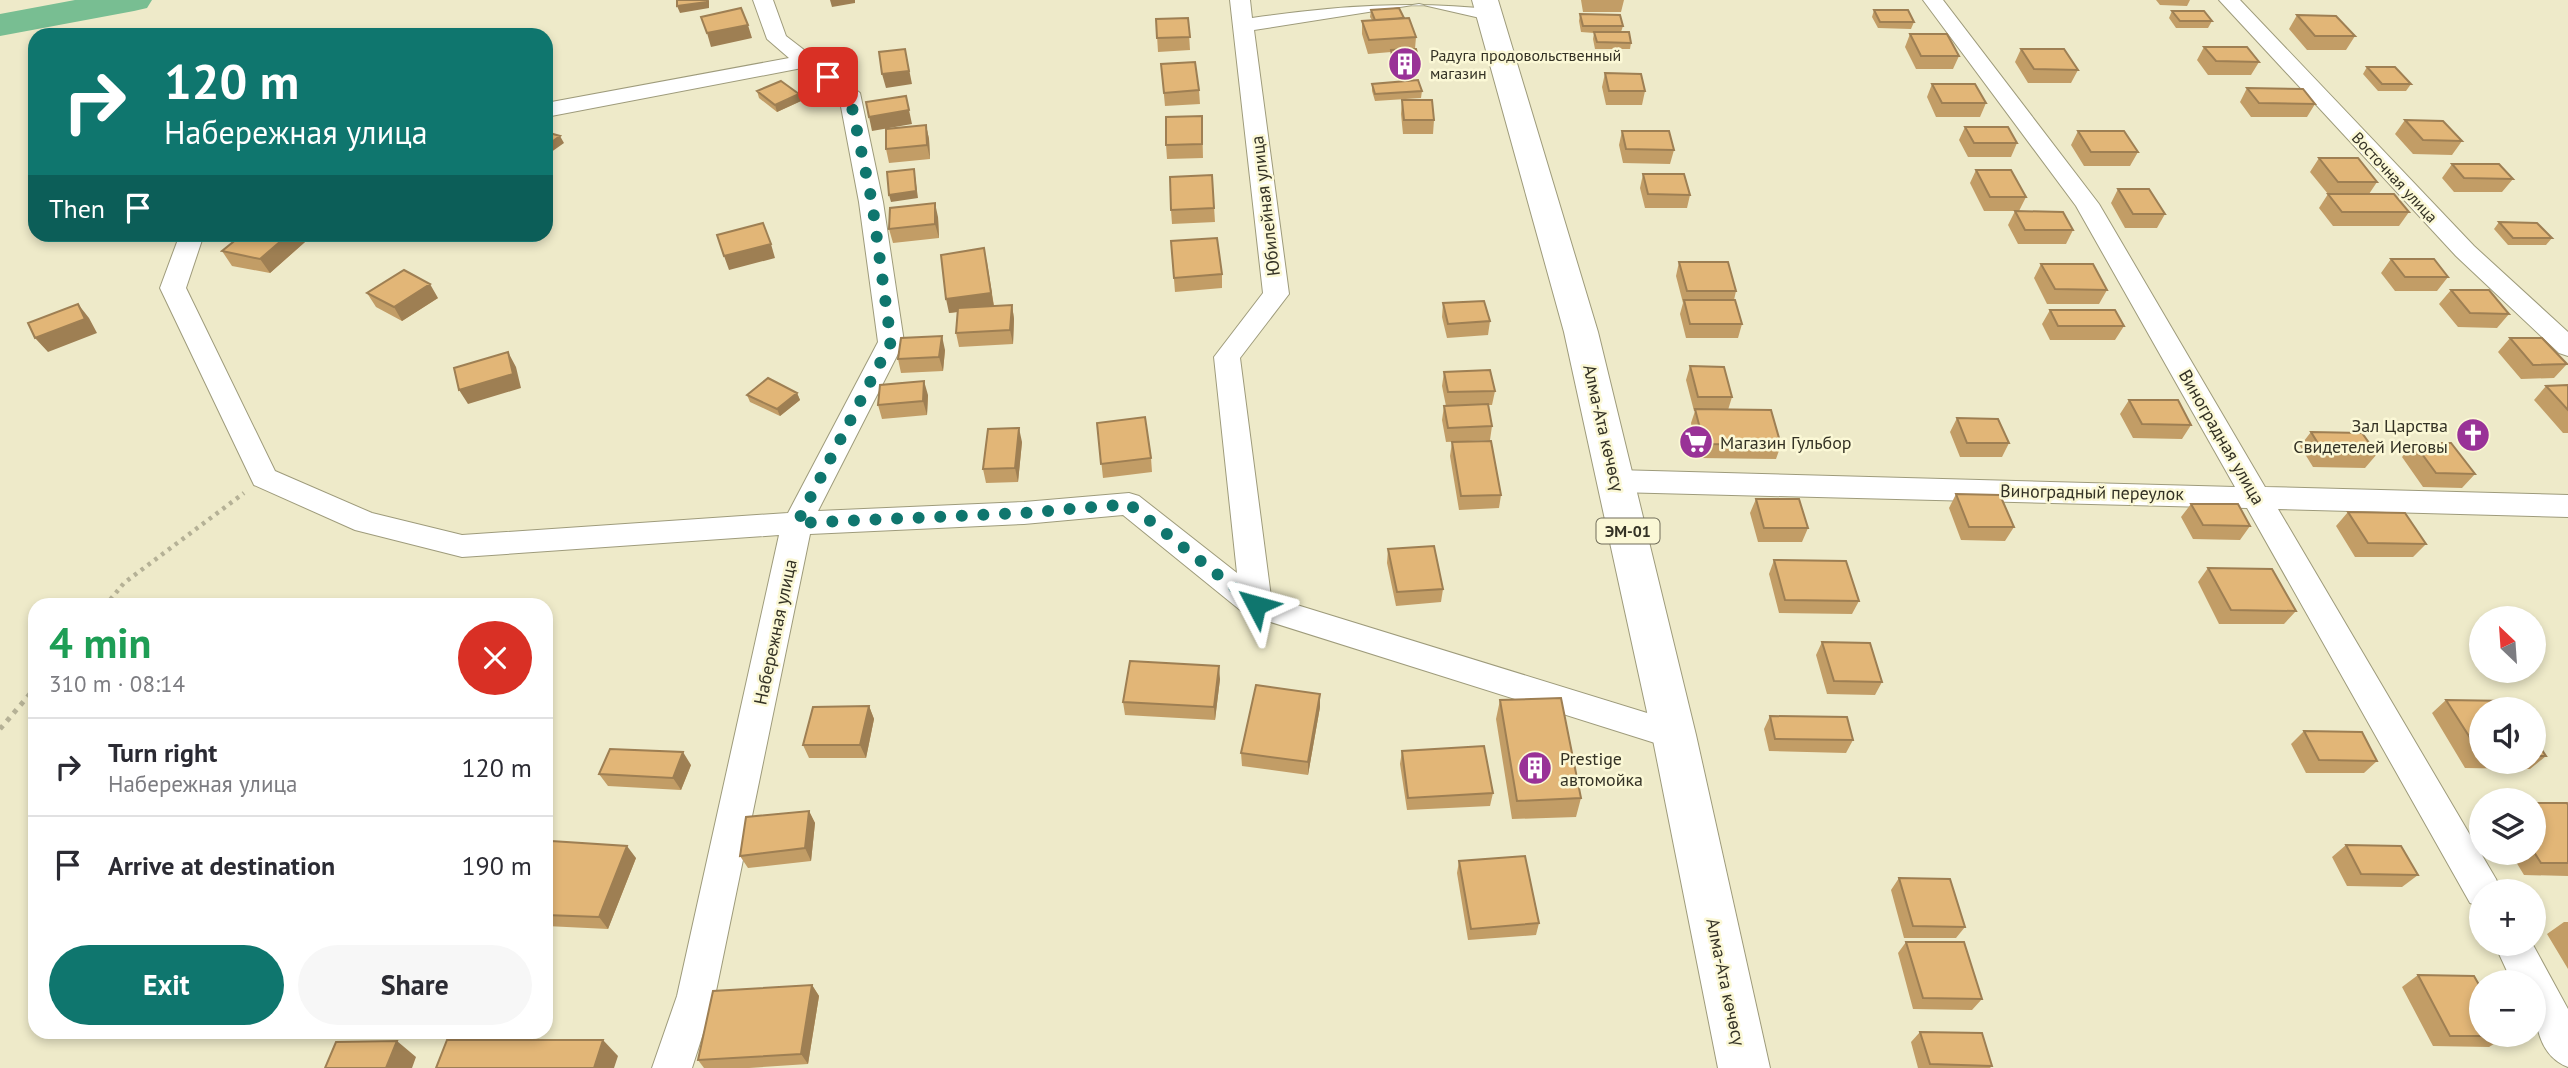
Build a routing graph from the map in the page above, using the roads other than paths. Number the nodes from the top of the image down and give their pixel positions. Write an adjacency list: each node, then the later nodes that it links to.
1 (763, 0): 9 (street, Набережная улица)
2 (1240, 0): 8 (street, Юбилейная улица)
3 (1411, 0): 8 (street)
4 (1426, 0): 7 (street)
5 (1933, 0): 14 (street, Виноградная улица)
6 (2229, 0): 12 (street, Восточная улица)
7 (1487, 7): 13 (highway, Алма-Ата көчөсү / ЭМ-01)
8 (1243, 26): 17 (street, Юбилейная улица)
9 (806, 61): 10 (street); 16 (street, Набережная улица)
10 (553, 109)
11 (189, 242): 16 (street)
12 (2568, 348)
13 (1616, 481): 14 (street, Виноградный переулок); 18 (highway, Алма-Ата көчөсү / ЭМ-01)
14 (2256, 496): 15 (street, Виноградный переулок); 19 (street, Виноградная улица)
15 (2568, 506)
16 (797, 523): 17 (street); 22 (street, Набережная улица)
17 (1256, 605): 18 (street)
18 (1674, 735): 23 (highway, Алма-Ата көчөсү / ЭМ-01)
19 (2476, 879)
20 (2546, 1007): 21 (street)
21 (2568, 1048)
22 (672, 1068)
23 (1744, 1068)

